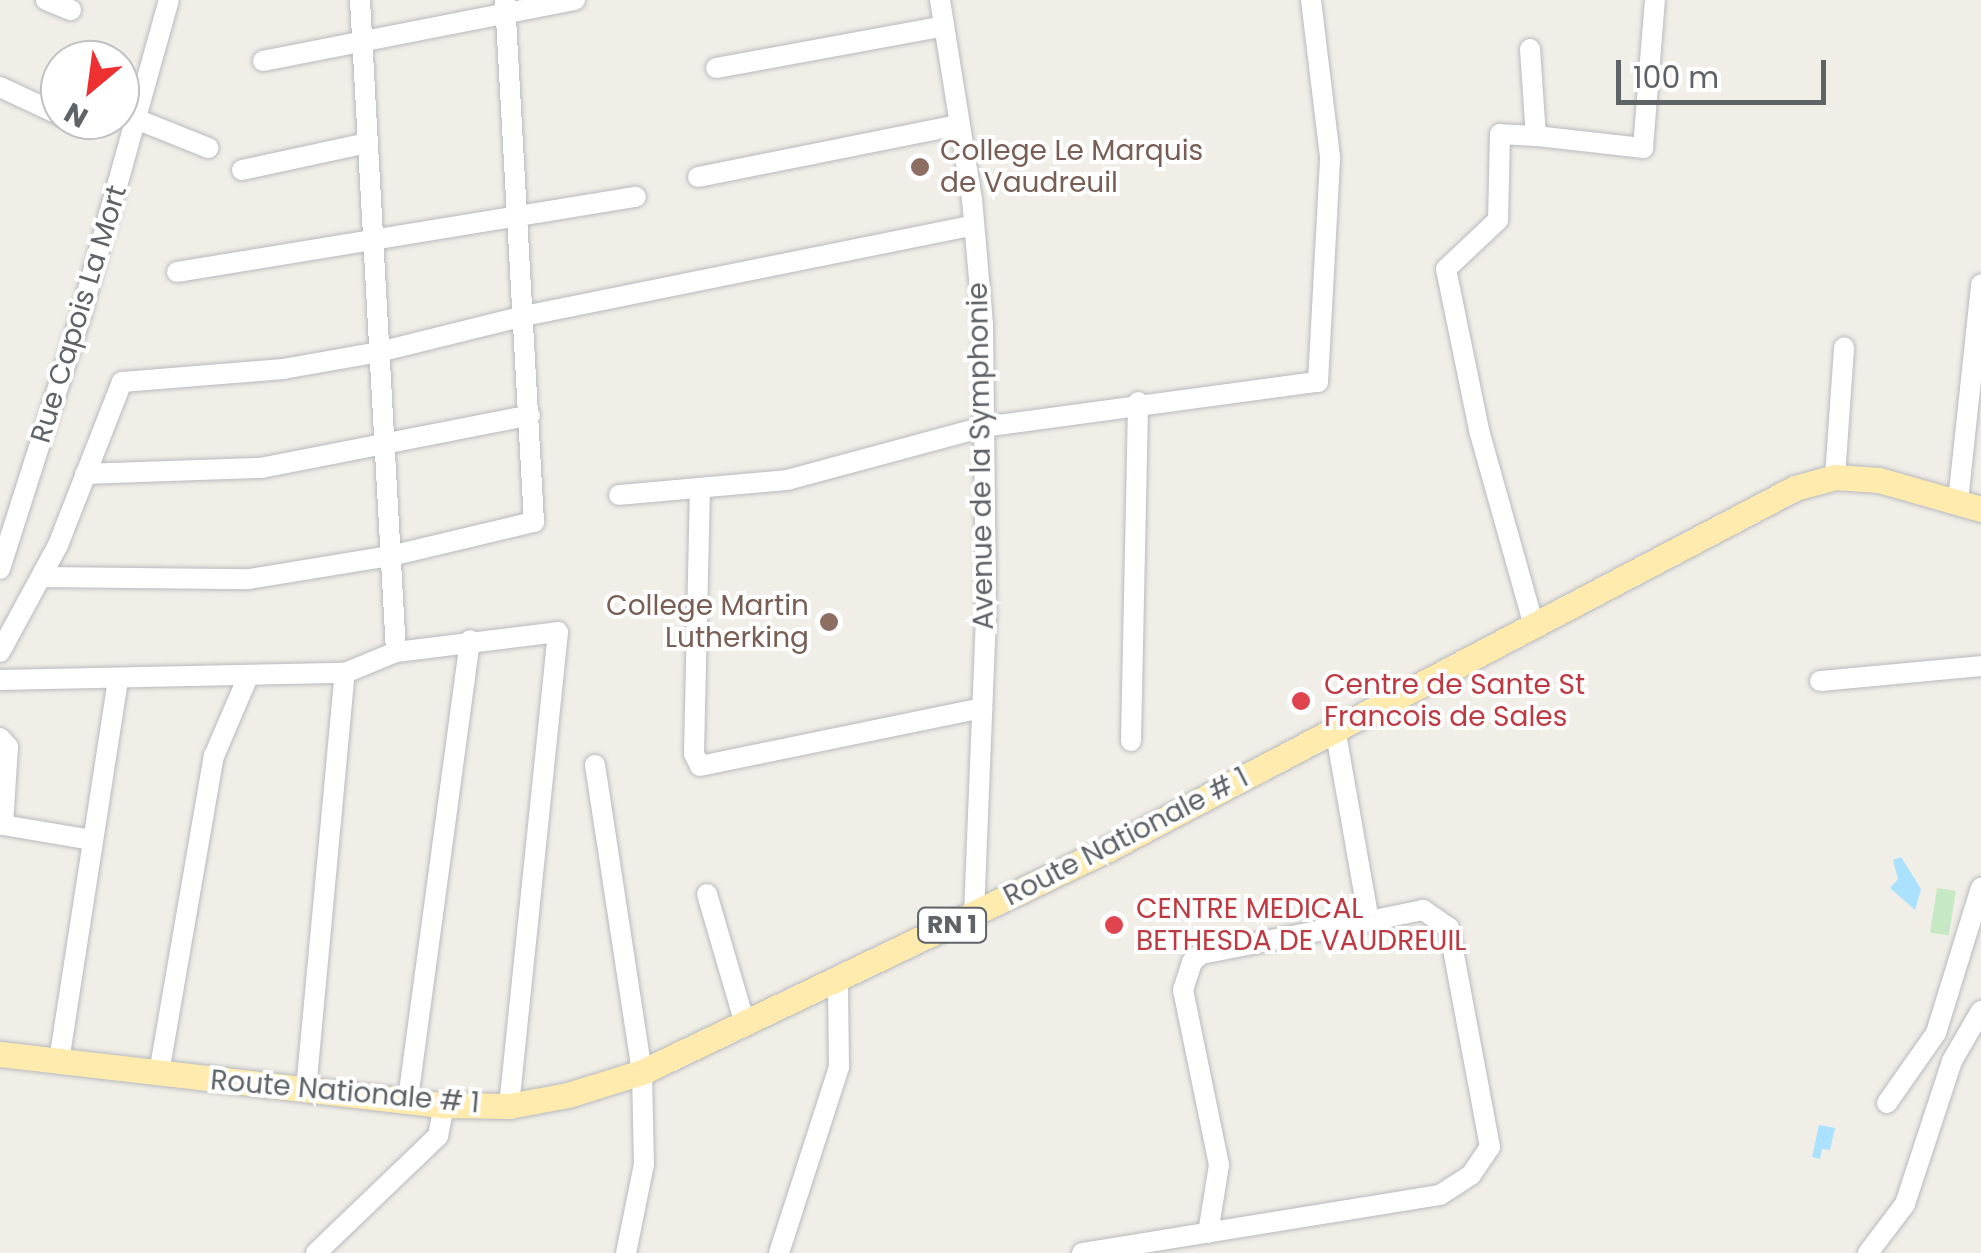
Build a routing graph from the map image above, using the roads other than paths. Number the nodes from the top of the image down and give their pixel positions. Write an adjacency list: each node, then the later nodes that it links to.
1 (46, 0): 9 (street)
2 (169, 0): 16 (street, Rue Capois La Mort)
3 (360, 0): 11 (street)
4 (574, 0): 8 (street)
5 (940, 0): 10 (street, Avenue de la Symphonie)
6 (1311, 0): 35 (street)
7 (1655, 0): 20 (street)
8 (506, 8): 11 (street); 27 (street)
9 (71, 10)
10 (944, 26): 14 (street); 19 (street, Avenue de la Symphonie)
11 (361, 42): 13 (street); 22 (street)
12 (1530, 50): 20 (street)
13 (263, 62)
14 (716, 68)
15 (0, 88): 17 (street)
16 (140, 105)
17 (40, 106)
18 (140, 121): 23 (street)
19 (959, 124): 25 (street); 28 (street, Avenue de la Symphonie)
20 (1536, 136): 47 (street)
21 (130, 140): 45 (street, Rue Capois La Mort)
22 (367, 143): 24 (street); 29 (street)
23 (208, 148)
24 (242, 170)
25 (698, 177)
26 (636, 197): 27 (street)
27 (518, 218): 29 (street); 32 (street)
28 (974, 225): 32 (street); 37 (street, Avenue de la Symphonie)
29 (372, 245): 30 (street); 34 (street)
30 (178, 272)
31 (1981, 284): 43 (street)
32 (524, 316): 34 (street); 36 (street)
33 (1844, 346): 40 (street)
34 (380, 352): 38 (street); 39 (street)
35 (1138, 402): 37 (street); 60 (street)
36 (530, 415): 38 (street); 44 (street)
37 (983, 428): 41 (street); 57 (street, Avenue de la Symphonie)
38 (386, 443): 39 (street); 44 (street)
39 (85, 474): 46 (street)
40 (1835, 477): 43 (main road, Route Nationale # 1 / RN 1); 47 (main road, Route Nationale # 1 / RN 1)
41 (700, 488): 42 (street); 57 (street)
42 (619, 495)
43 (1969, 505)
44 (394, 556): 46 (street); 50 (street)
45 (0, 569)
46 (42, 577): 49 (street)
47 (1533, 622): 58 (main road, Route Nationale # 1 / RN 1)
48 (470, 640): 50 (street); 75 (street); 78 (street)
49 (0, 652)
50 (396, 652): 52 (street)
51 (1981, 666): 55 (street)
52 (346, 673): 53 (street); 74 (street)
53 (247, 679): 56 (street); 73 (street)
54 (0, 680): 56 (street)
55 (1820, 681)
56 (118, 682): 62 (street)
57 (982, 708): 65 (street, Avenue de la Symphonie)
58 (1334, 728): 65 (main road, Route Nationale # 1 / RN 1); 66 (street)
59 (0, 738): 62 (street)
60 (1131, 740)
61 (595, 765): 72 (street)
62 (94, 840): 71 (street)
63 (1981, 888): 76 (street)
64 (707, 894): 69 (street)
65 (974, 914): 67 (main road, Route Nationale # 1 / RN 1)
66 (1368, 921): 79 (street); 79 (street)
67 (838, 982): 69 (main road, Route Nationale # 1 / RN 1); 82 (street)
68 (1981, 1010): 84 (street)
69 (746, 1024): 72 (main road, Route Nationale # 1 / RN 1)
70 (0, 1054): 71 (main road, Route Nationale # 1 / RN 1)
71 (59, 1062): 73 (main road, Route Nationale # 1 / RN 1)
72 (642, 1072): 78 (main road, Route Nationale # 1 / RN 1); 81 (street)
73 (159, 1074): 74 (main road, Route Nationale # 1 / RN 1)
74 (306, 1090): 75 (main road, Route Nationale # 1 / RN 1)
75 (408, 1099): 77 (main road, Route Nationale # 1 / RN 1)
76 (1887, 1102)
77 (444, 1105): 78 (main road, Route Nationale # 1 / RN 1); 80 (street)
78 (509, 1106)
79 (1208, 1233): 83 (street)
80 (316, 1253)
81 (626, 1253)
82 (779, 1253)
83 (1082, 1253)
84 (1868, 1253)

